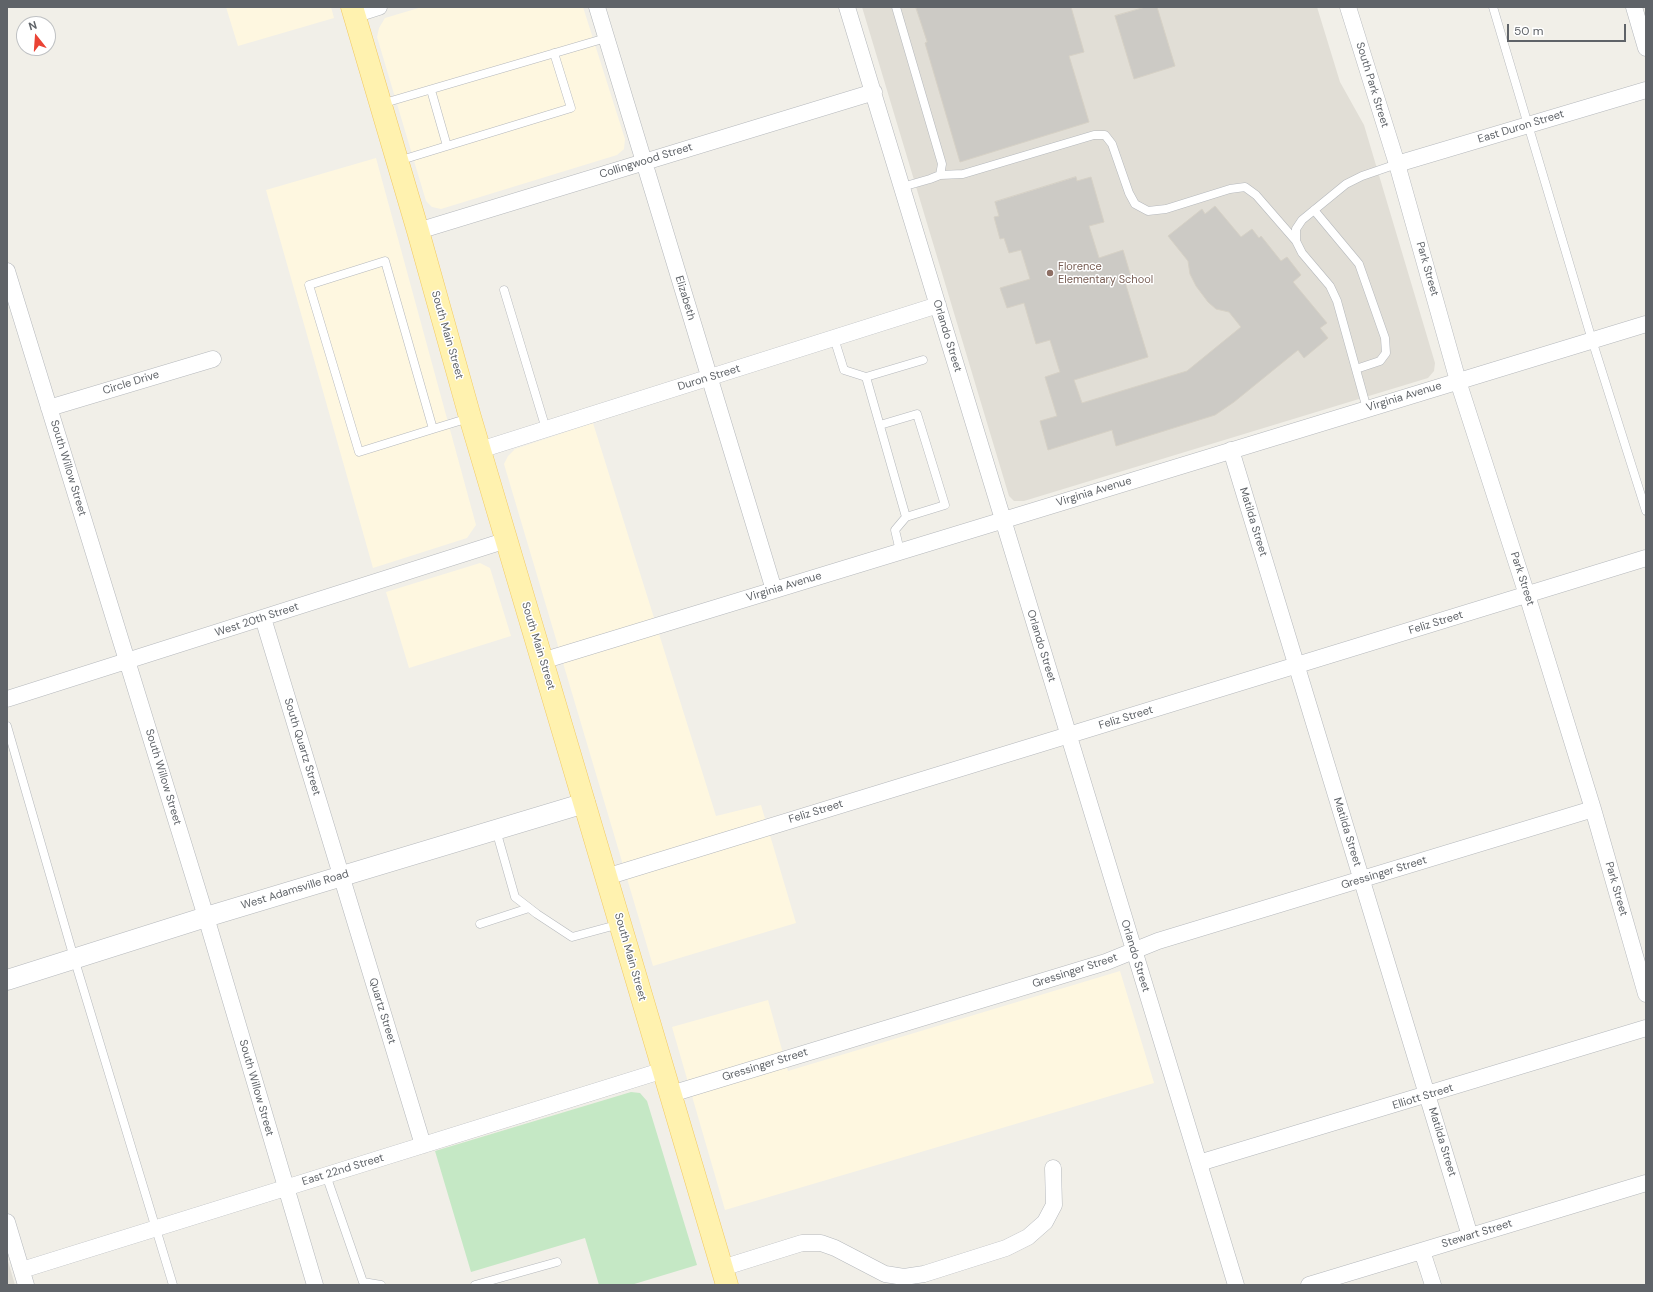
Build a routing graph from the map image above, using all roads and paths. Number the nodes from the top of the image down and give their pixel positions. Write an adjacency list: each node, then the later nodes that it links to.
1 (379, 7): 8 (street)
2 (597, 7): 9 (street, Elizabeth)
3 (847, 7): 14 (street, Orlando Street)
4 (896, 7): 21 (lane)
5 (1348, 7): 20 (street, South Park Street)
6 (1492, 7): 16 (lane)
7 (1634, 7): 10 (street)
8 (353, 11): 15 (main road, South Main Street)
9 (606, 38): 11 (lane); 19 (street, Elizabeth)
10 (1646, 48)
11 (554, 53): 12 (lane); 17 (lane)
12 (430, 90): 15 (lane); 17 (lane)
13 (1646, 90): 16 (street, East Duron Street)
14 (874, 92): 19 (street, Collingwood Street); 22 (street, Orlando Street)
15 (380, 104): 18 (main road, South Main Street)
16 (1528, 125): 20 (street, East Duron Street); 31 (lane)
17 (447, 146): 18 (lane)
18 (397, 161): 24 (main road, South Main Street)
19 (644, 162): 24 (street, Collingwood Street); 35 (street, Elizabeth)
20 (1397, 164): 23 (lane); 37 (street, Park Street)
21 (940, 175): 22 (lane); 25 (lane)
22 (902, 187): 28 (street, Orlando Street)
23 (1314, 210): 25 (lane); 34 (lane)
24 (418, 231): 40 (main road, South Main Street)
25 (1296, 241): 34 (lane)
26 (7, 271): 38 (street, South Willow Street)
27 (504, 290): 43 (lane)
28 (938, 305): 30 (street, Duron Street); 48 (street, Orlando Street)
29 (1646, 324): 31 (street, Virginia Avenue)
30 (834, 338): 35 (street, Duron Street); 36 (lane)
31 (1592, 340): 37 (street, Virginia Avenue); 46 (lane)
32 (213, 359): 38 (street, Circle Drive)
33 (923, 360): 36 (lane)
34 (1356, 369): 39 (lane)
35 (709, 377): 43 (street, Duron Street); 52 (street, Elizabeth)
36 (866, 378): 41 (lane)
37 (1458, 381): 39 (street, Virginia Avenue); 53 (street, Park Street)
38 (49, 408): 55 (street, South Willow Street)
39 (1367, 409): 45 (street, Virginia Avenue)
40 (470, 418): 42 (lane); 44 (main road, South Main Street)
41 (880, 425): 47 (lane); 47 (lane)
42 (433, 429): 42 (lane)
43 (546, 429): 44 (street, Duron Street)
44 (480, 450): 49 (main road, South Main Street)
45 (1231, 450): 48 (street, Virginia Avenue); 57 (street, Matilda Street)
46 (1646, 511)
47 (906, 517): 50 (lane)
48 (1002, 520): 50 (street, Virginia Avenue); 60 (street, Orlando Street)
49 (507, 540): 54 (street, West 20th Street); 56 (main road, South Main Street)
50 (900, 551): 52 (street, Virginia Avenue)
51 (1646, 558): 53 (street, Feliz Street)
52 (774, 590): 56 (street, Virginia Avenue)
53 (1527, 595): 57 (street, Feliz Street); 62 (street, Park Street)
54 (262, 618): 55 (street, West 20th Street); 64 (street, South Quartz Street)
55 (127, 661): 58 (street, West 20th Street); 68 (street, South Willow Street)
56 (542, 661): 61 (main road, South Main Street)
57 (1297, 665): 60 (street, Feliz Street); 66 (street, Matilda Street)
58 (7, 699)
59 (7, 726): 72 (lane)
60 (1068, 735): 65 (street, Feliz Street); 71 (street, Orlando Street)
61 (585, 803): 63 (street, West Adamsville Road); 65 (main road, South Main Street)
62 (1593, 809): 66 (street, Gressinger Street); 74 (street, Park Street)
63 (496, 830): 64 (street, West Adamsville Road); 67 (lane)
64 (340, 877): 68 (street, West Adamsville Road); 79 (street, Quartz Street)
65 (606, 877): 70 (main road, South Main Street)
66 (1362, 879): 71 (street, Gressinger Street); 78 (street, Matilda Street)
67 (529, 908): 69 (lane); 70 (lane)
68 (206, 917): 72 (street, West Adamsville Road); 84 (street, South Willow Street)
69 (480, 924)
70 (620, 924): 76 (main road, South Main Street)
71 (1134, 951): 77 (street, Gressinger Street); 80 (street, Orlando Street)
72 (74, 958): 73 (street, West Adamsville Road); 86 (lane)
73 (7, 980)
74 (1646, 994)
75 (1646, 1028): 78 (street, Elliott Street)
76 (664, 1070): 77 (main road, South Main Street); 79 (street, East 22nd Street)
77 (671, 1094): 90 (main road, South Main Street)
78 (1427, 1095): 80 (street, Elliott Street); 87 (street, Matilda Street)
79 (423, 1145): 82 (street, East 22nd Street)
80 (1199, 1163): 96 (street, Orlando Street)
81 (1053, 1168): 90 (street)
82 (326, 1175): 84 (street, East 22nd Street); 94 (lane)
83 (1646, 1183): 87 (street, Stewart Street)
84 (286, 1188): 86 (street, East 22nd Street); 93 (street, South Willow Street)
85 (7, 1222): 91 (street)
86 (156, 1229): 91 (street, East 22nd Street); 92 (lane)
87 (1470, 1236): 88 (street, Stewart Street)
88 (1422, 1251): 97 (street, Stewart Street); 98 (street)
89 (557, 1262): 95 (lane)
90 (724, 1277)
91 (24, 1278)
92 (174, 1285)
93 (315, 1285)
94 (381, 1285)
95 (475, 1285)
96 (1236, 1285)
97 (1308, 1285)
98 (1433, 1285)

